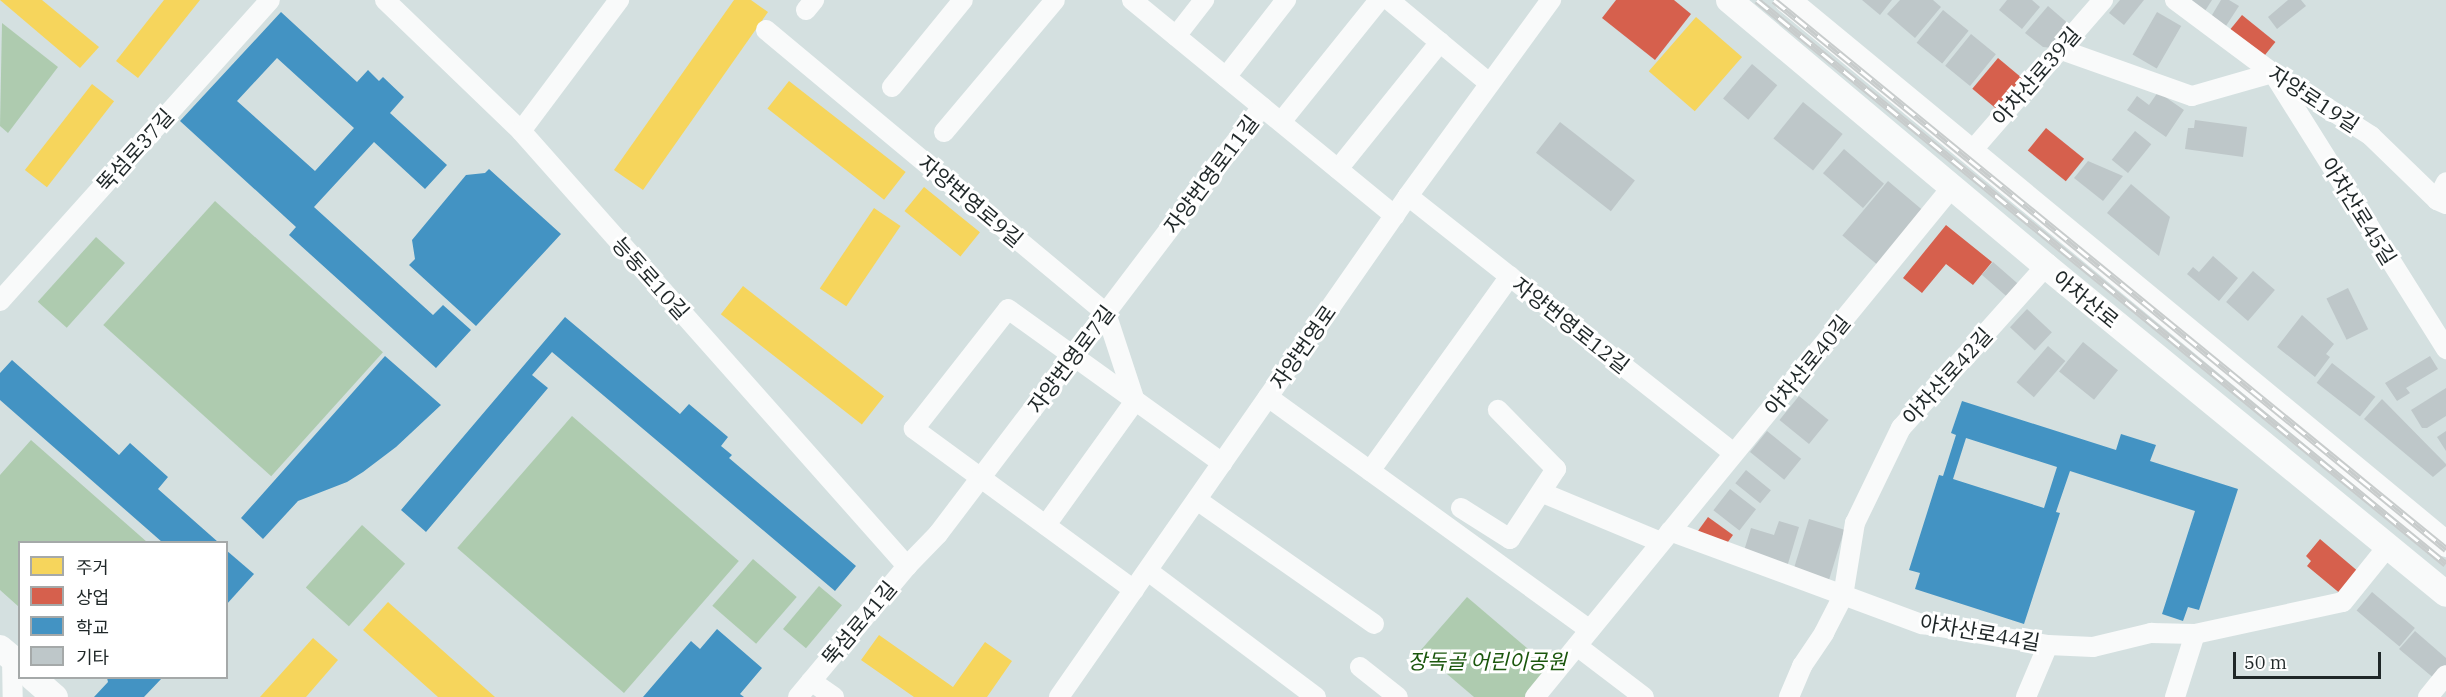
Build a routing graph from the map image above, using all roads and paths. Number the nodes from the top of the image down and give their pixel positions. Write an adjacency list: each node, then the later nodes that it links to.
1 (270, 0): 38 (street, 뚝섬로37길)
2 (385, 0): 26 (street, 능동로10길)
3 (619, 0): 26 (street)
4 (963, 0): 23 (street)
5 (1055, 0): 27 (street)
6 (1132, 0): 17 (street, 자양번영로11길)
7 (1204, 0): 17 (street)
8 (1286, 0): 21 (street)
9 (1379, 0): 25 (street, 자양번영로11길)
10 (1389, 0): 18 (street)
11 (1551, 0): 22 (street, 자양번영로)
12 (1729, 0): 31 (main road, 아차산로)
13 (1787, 0): 28 (main road, 아차산로)
14 (2103, 0): 19 (street, 아차산로39길)
15 (2175, 0): 20 (street, 자양로19길)
16 (765, 30): 39 (street, 자양번영로9길)
17 (1176, 36): 21 (street, 자양번영로11길)
18 (1440, 42): 22 (street); 29 (street)
19 (2059, 49): 20 (street); 28 (street, 아차산로39길)
20 (2273, 73): 33 (street, 자양로19길); 40 (street, 아차산로45길)
21 (1226, 77): 24 (street, 자양번영로11길)
22 (1489, 83): 32 (street, 자양번영로)
23 (892, 87)
24 (1262, 107): 25 (street, 자양번영로11길); 35 (street, 자양번영로11길)
25 (1281, 122): 29 (street, 자양번영로11길)
26 (521, 131): 56 (street, 능동로10길)
27 (944, 132)
28 (1970, 153): 54 (main road, 아차산로)
29 (1338, 169): 34 (street, 자양번영로11길)
30 (2446, 182): 33 (street)
31 (1953, 187): 36 (main road, 아차산로); 45 (street, 아차산로40길)
32 (1408, 196): 34 (street, 자양번영로); 37 (street, 자양번영로12길)
33 (2441, 202)
34 (1395, 216): 42 (street, 자양번영로)
35 (1161, 241): 39 (street, 자양번영로7길)
36 (2046, 267): 55 (main road, 아차산로); 60 (street, 아차산로42길)
37 (1510, 276): 45 (street, 자양번영로12길); 47 (street)
38 (2, 295)
39 (1106, 313): 41 (street, 자양번영로7길); 43 (street)
40 (2446, 349)
41 (1072, 357): 43 (street); 48 (street, 자양번영로7길); 48 (street)
42 (1268, 397): 46 (street, 자양번영로); 47 (street)
43 (1135, 401): 46 (street); 52 (street)
44 (1498, 410): 49 (street)
45 (1734, 453): 53 (street, 아차산로40길)
46 (1222, 463): 50 (street, 자양번영로)
47 (1370, 471): 62 (street)
48 (981, 478): 52 (street); 56 (street, 자양번영로7길)
49 (1543, 493): 51 (street); 53 (street)
50 (1197, 500): 57 (street, 자양번영로); 61 (street)
51 (1461, 508)
52 (1046, 525): 58 (street)
53 (1666, 537): 60 (street, 아차산로44길); 62 (street, 아차산로40길)
54 (2446, 544)
55 (2388, 546): 59 (main road, 아차산로); 63 (street, 아차산로44길)
56 (907, 566): 70 (street, 뚝섬로41길)
57 (1148, 571): 58 (street, 자양번영로); 76 (street)
58 (1134, 590): 75 (street, 자양번영로)
59 (2446, 594)
60 (1843, 596): 64 (street, 아차산로44길); 80 (street, 아차산로42길)
61 (1374, 624)
62 (1590, 630): 65 (street, 아차산로40길)
63 (2195, 634): 64 (street, 아차산로44길); 82 (street)
64 (2048, 645): 81 (street)
65 (1577, 646): 78 (street, 아차산로40길); 79 (street)
66 (10, 657): 71 (street)
67 (1360, 667): 77 (street)
68 (2446, 675): 83 (street)
69 (34, 679): 72 (main road)
70 (812, 681): 73 (street, 뚝섬로41길); 74 (street, 뚝섬로41길)
71 (13, 697)
72 (55, 697)
73 (798, 697)
74 (834, 697)
75 (1059, 697)
76 (1316, 697)
77 (1398, 697)
78 (1535, 697)
79 (1644, 697)
80 (1789, 697)
81 (2026, 697)
82 (2175, 697)
83 (2428, 697)

